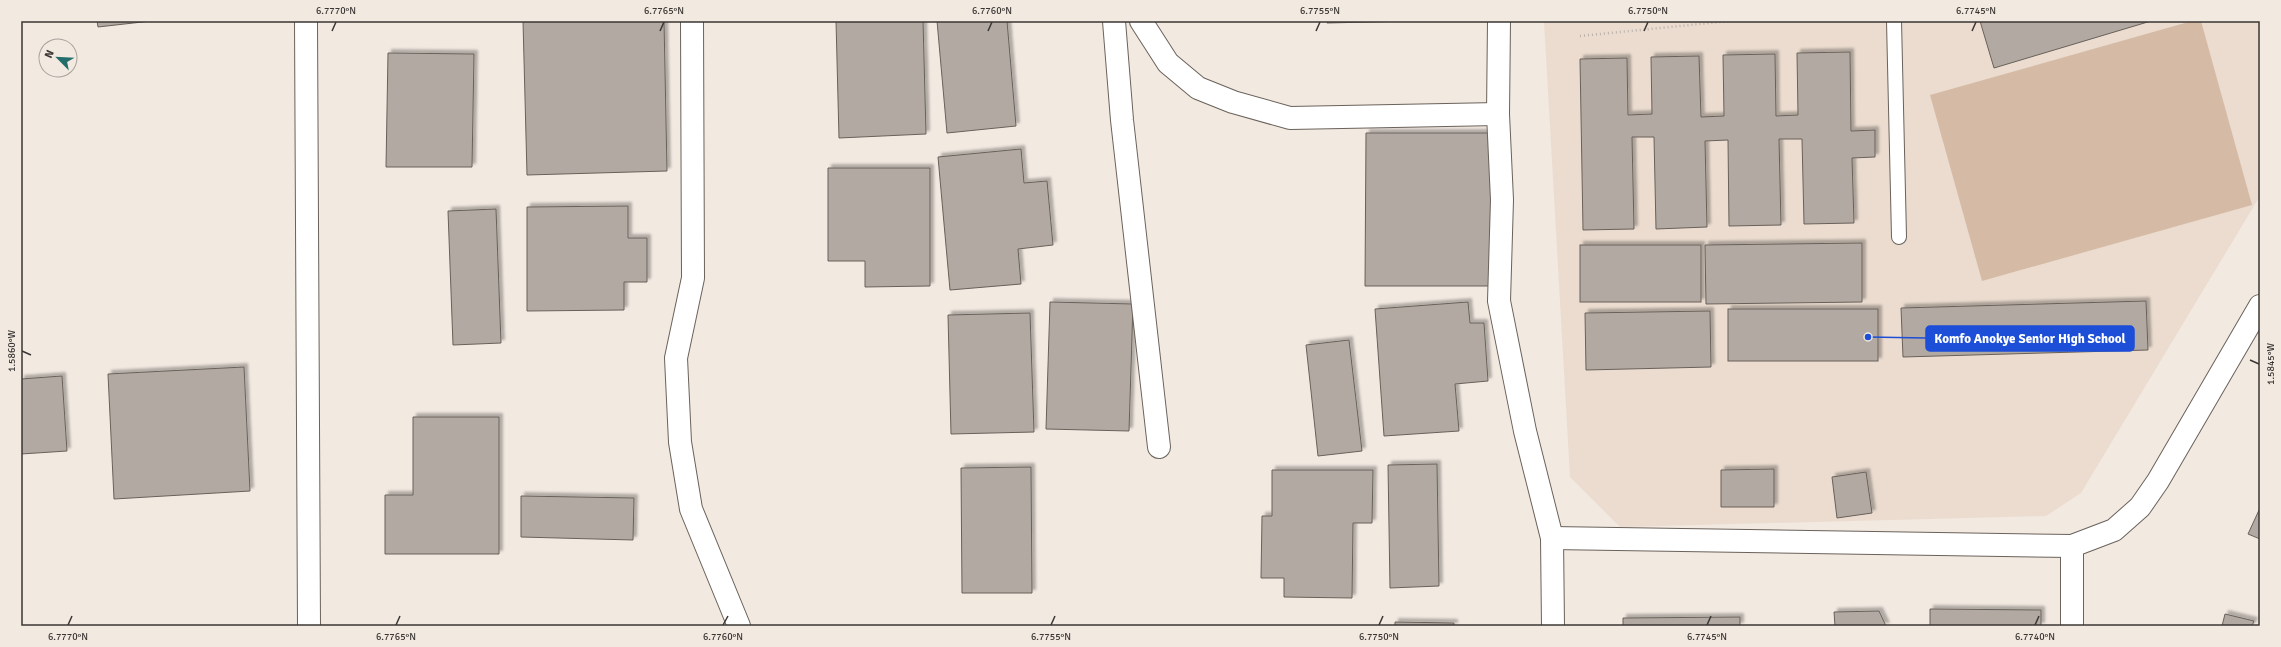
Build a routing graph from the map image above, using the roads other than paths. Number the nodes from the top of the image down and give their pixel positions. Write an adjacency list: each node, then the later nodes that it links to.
1 (306, 21): 13 (street)
2 (692, 21): 14 (street)
3 (1114, 21): 10 (street)
4 (1141, 21): 7 (street)
5 (1499, 21): 7 (street)
6 (1894, 21): 8 (lane)
7 (1498, 114): 11 (street)
8 (1899, 237)
9 (2260, 306): 12 (street)
10 (1159, 447)
11 (1552, 538): 12 (street); 15 (street)
12 (2072, 546): 16 (street)
13 (309, 626)
14 (739, 626)
15 (1552, 626)
16 (2072, 626)

